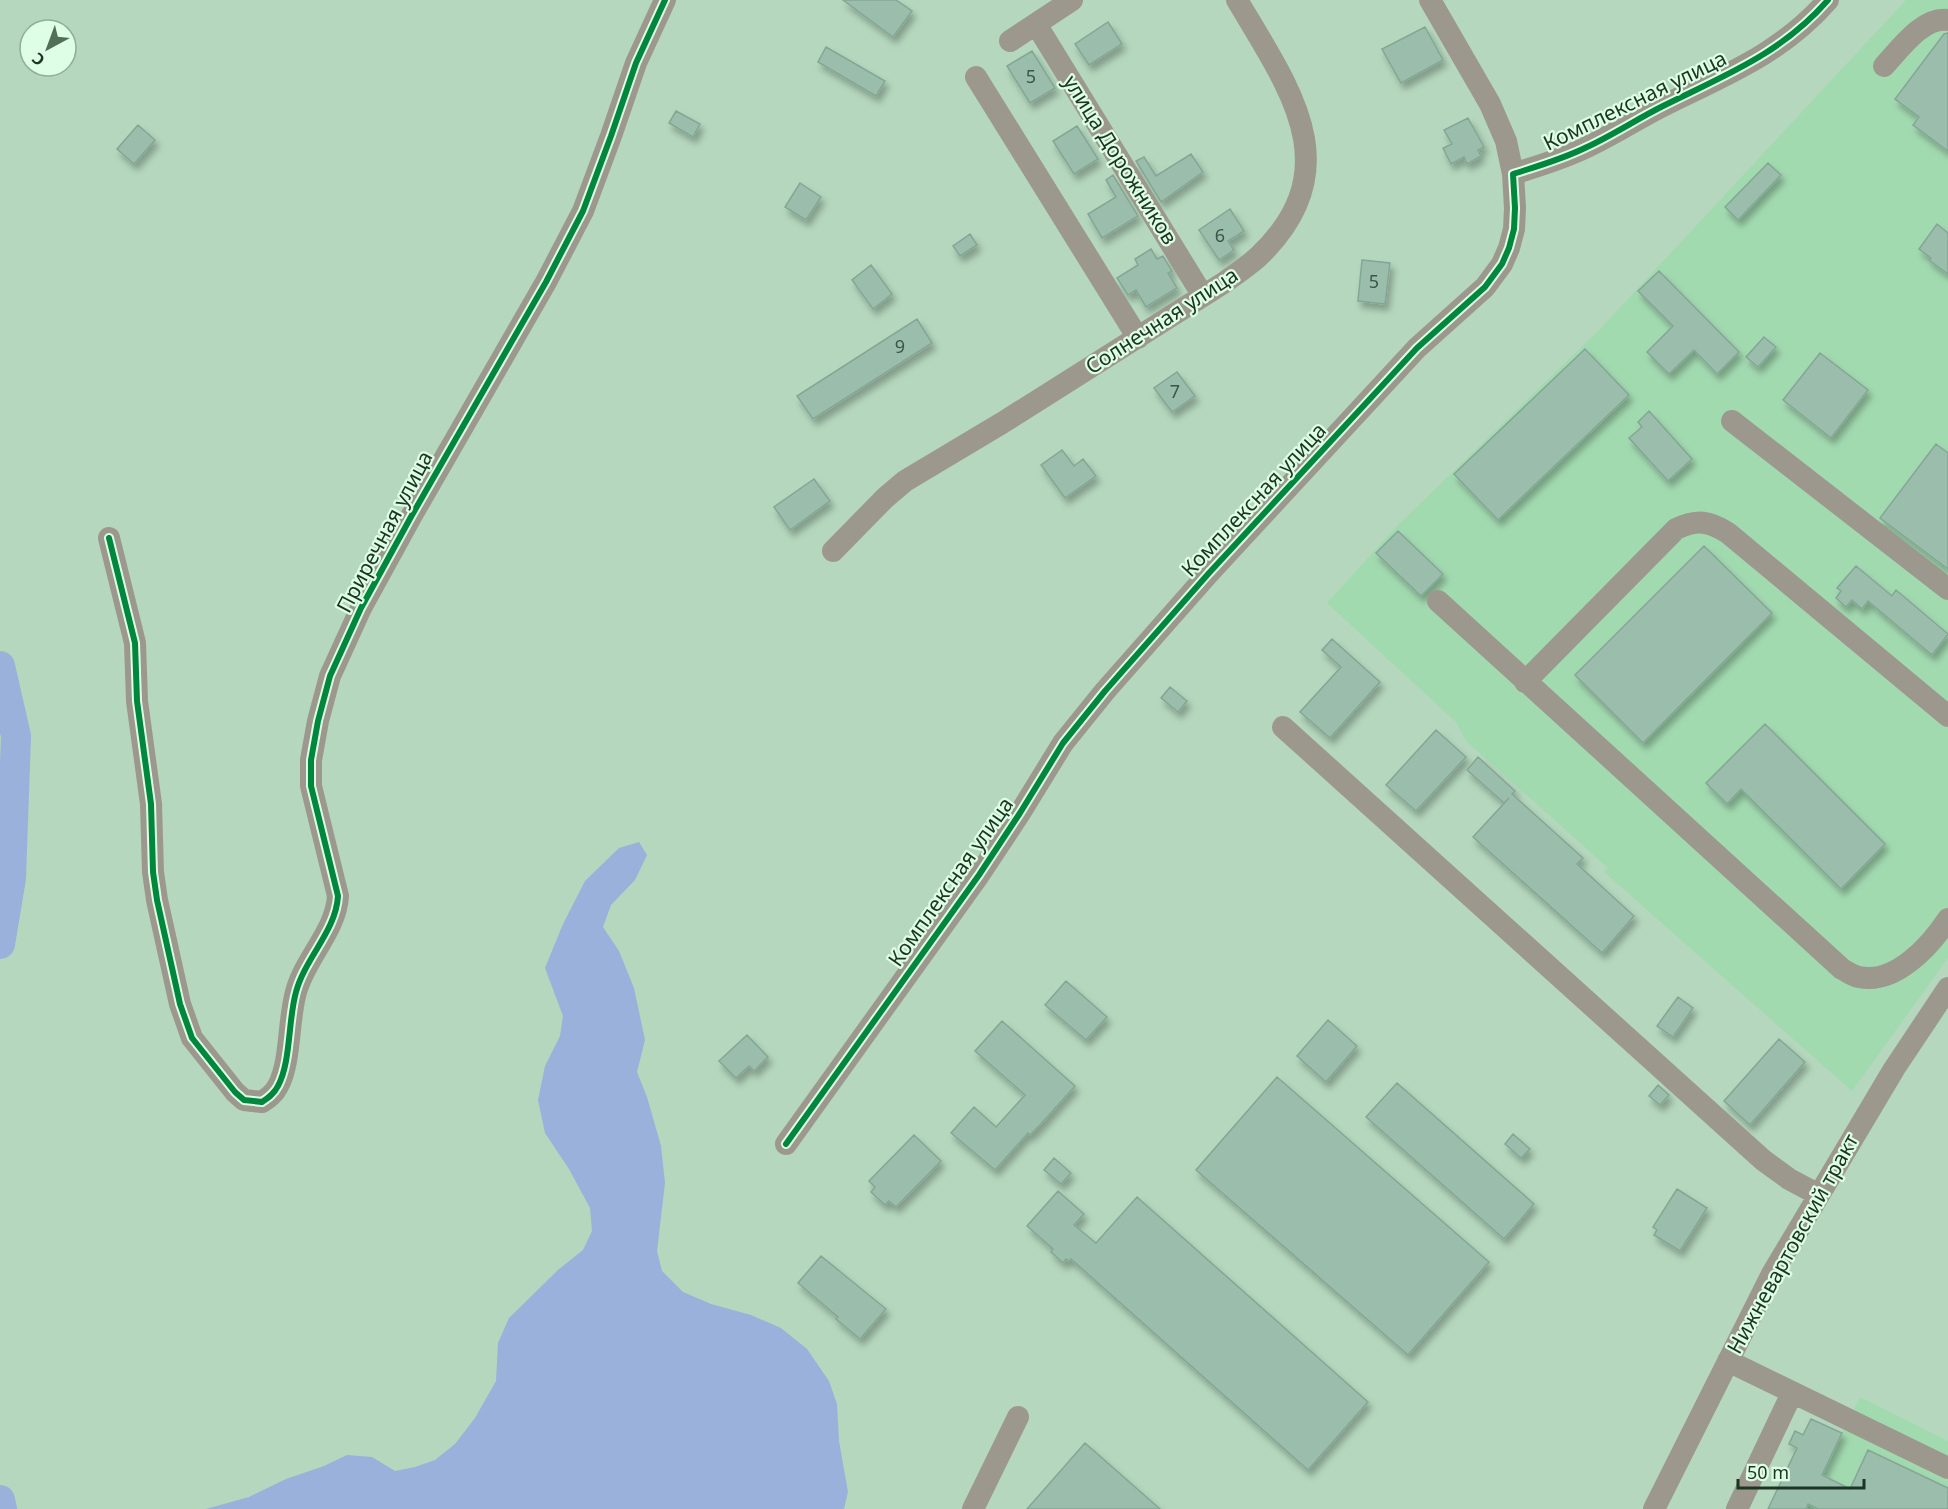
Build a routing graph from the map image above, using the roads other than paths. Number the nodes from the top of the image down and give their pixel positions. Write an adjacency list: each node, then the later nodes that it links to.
1 (665, 0): 15 (street, Приречная улица)
2 (1072, 0): 7 (street)
3 (1237, 0): 12 (street, Солнечная улица)
4 (1430, 0): 11 (street)
5 (1828, 0): 11 (street, Комплексная улица)
6 (1948, 20): 9 (street)
7 (1036, 24): 8 (street); 12 (street, улица Дорожников)
8 (1010, 40)
9 (1884, 66)
10 (976, 77): 13 (street)
11 (1513, 174): 24 (street, Комплексная улица)
12 (1203, 296): 13 (street, Солнечная улица)
13 (1138, 338): 16 (street, Солнечная улица)
14 (1732, 421): 17 (street)
15 (109, 538)
16 (833, 551)
17 (1948, 589)
18 (1438, 601): 19 (street)
19 (1525, 682): 20 (street); 22 (street)
20 (1948, 716)
21 (1283, 728): 25 (street)
22 (1948, 919)
23 (1948, 988): 25 (street, Нижневартовский тракт)
24 (786, 1144)
25 (1819, 1195): 26 (street, Нижневартовский тракт)
26 (1728, 1362): 27 (street); 30 (street, Нижневартовский тракт)
27 (1792, 1393): 29 (street); 32 (street)
28 (1018, 1417): 31 (street)
29 (1948, 1468)
30 (1658, 1508)
31 (973, 1509)
32 (1737, 1509)

